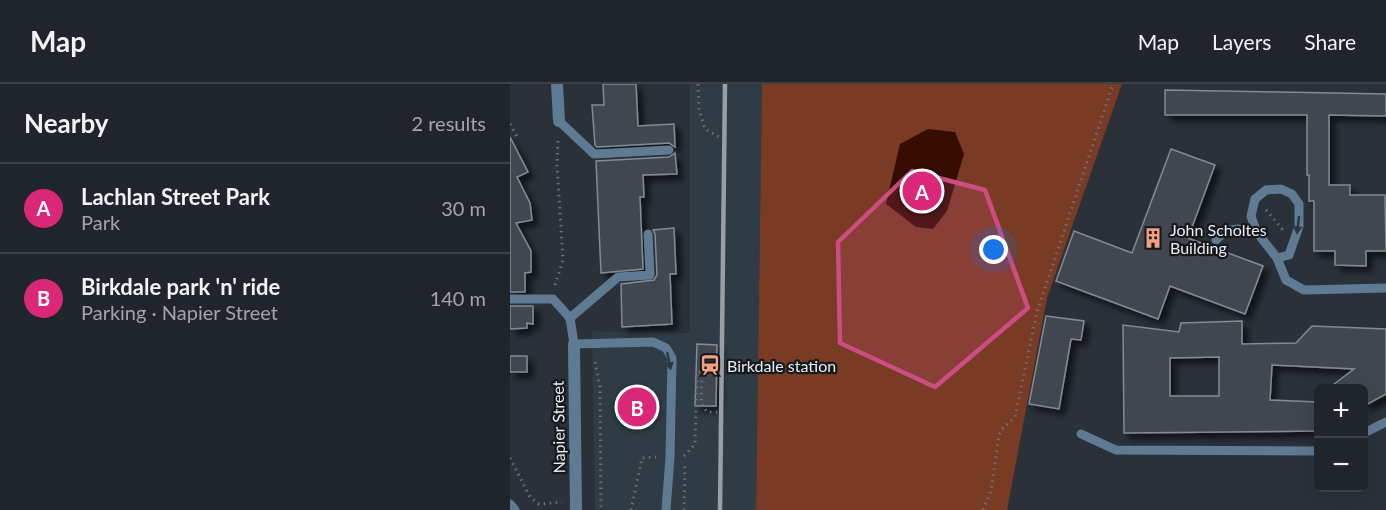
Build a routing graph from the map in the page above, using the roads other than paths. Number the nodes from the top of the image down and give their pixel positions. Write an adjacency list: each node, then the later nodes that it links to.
1 (557, 84): 2 (street)
2 (559, 121): 3 (lane)
3 (669, 150)
4 (1256, 231): 6 (lane); 7 (lane); 7 (lane, one-way to 7)
5 (648, 234): 10 (lane)
6 (1216, 240)
7 (1277, 258): 8 (lane)
8 (1386, 288)
9 (510, 299): 10 (lane)
10 (570, 318): 11 (lane)
11 (574, 344): 17 (street, Napier Street); 19 (lane, one-way to 19)
12 (1386, 422): 13 (lane)
13 (1368, 431)
14 (1081, 434): 15 (lane)
15 (1314, 452)
16 (510, 504): 18 (lane)
17 (575, 506)
18 (515, 510)
19 (666, 510)

